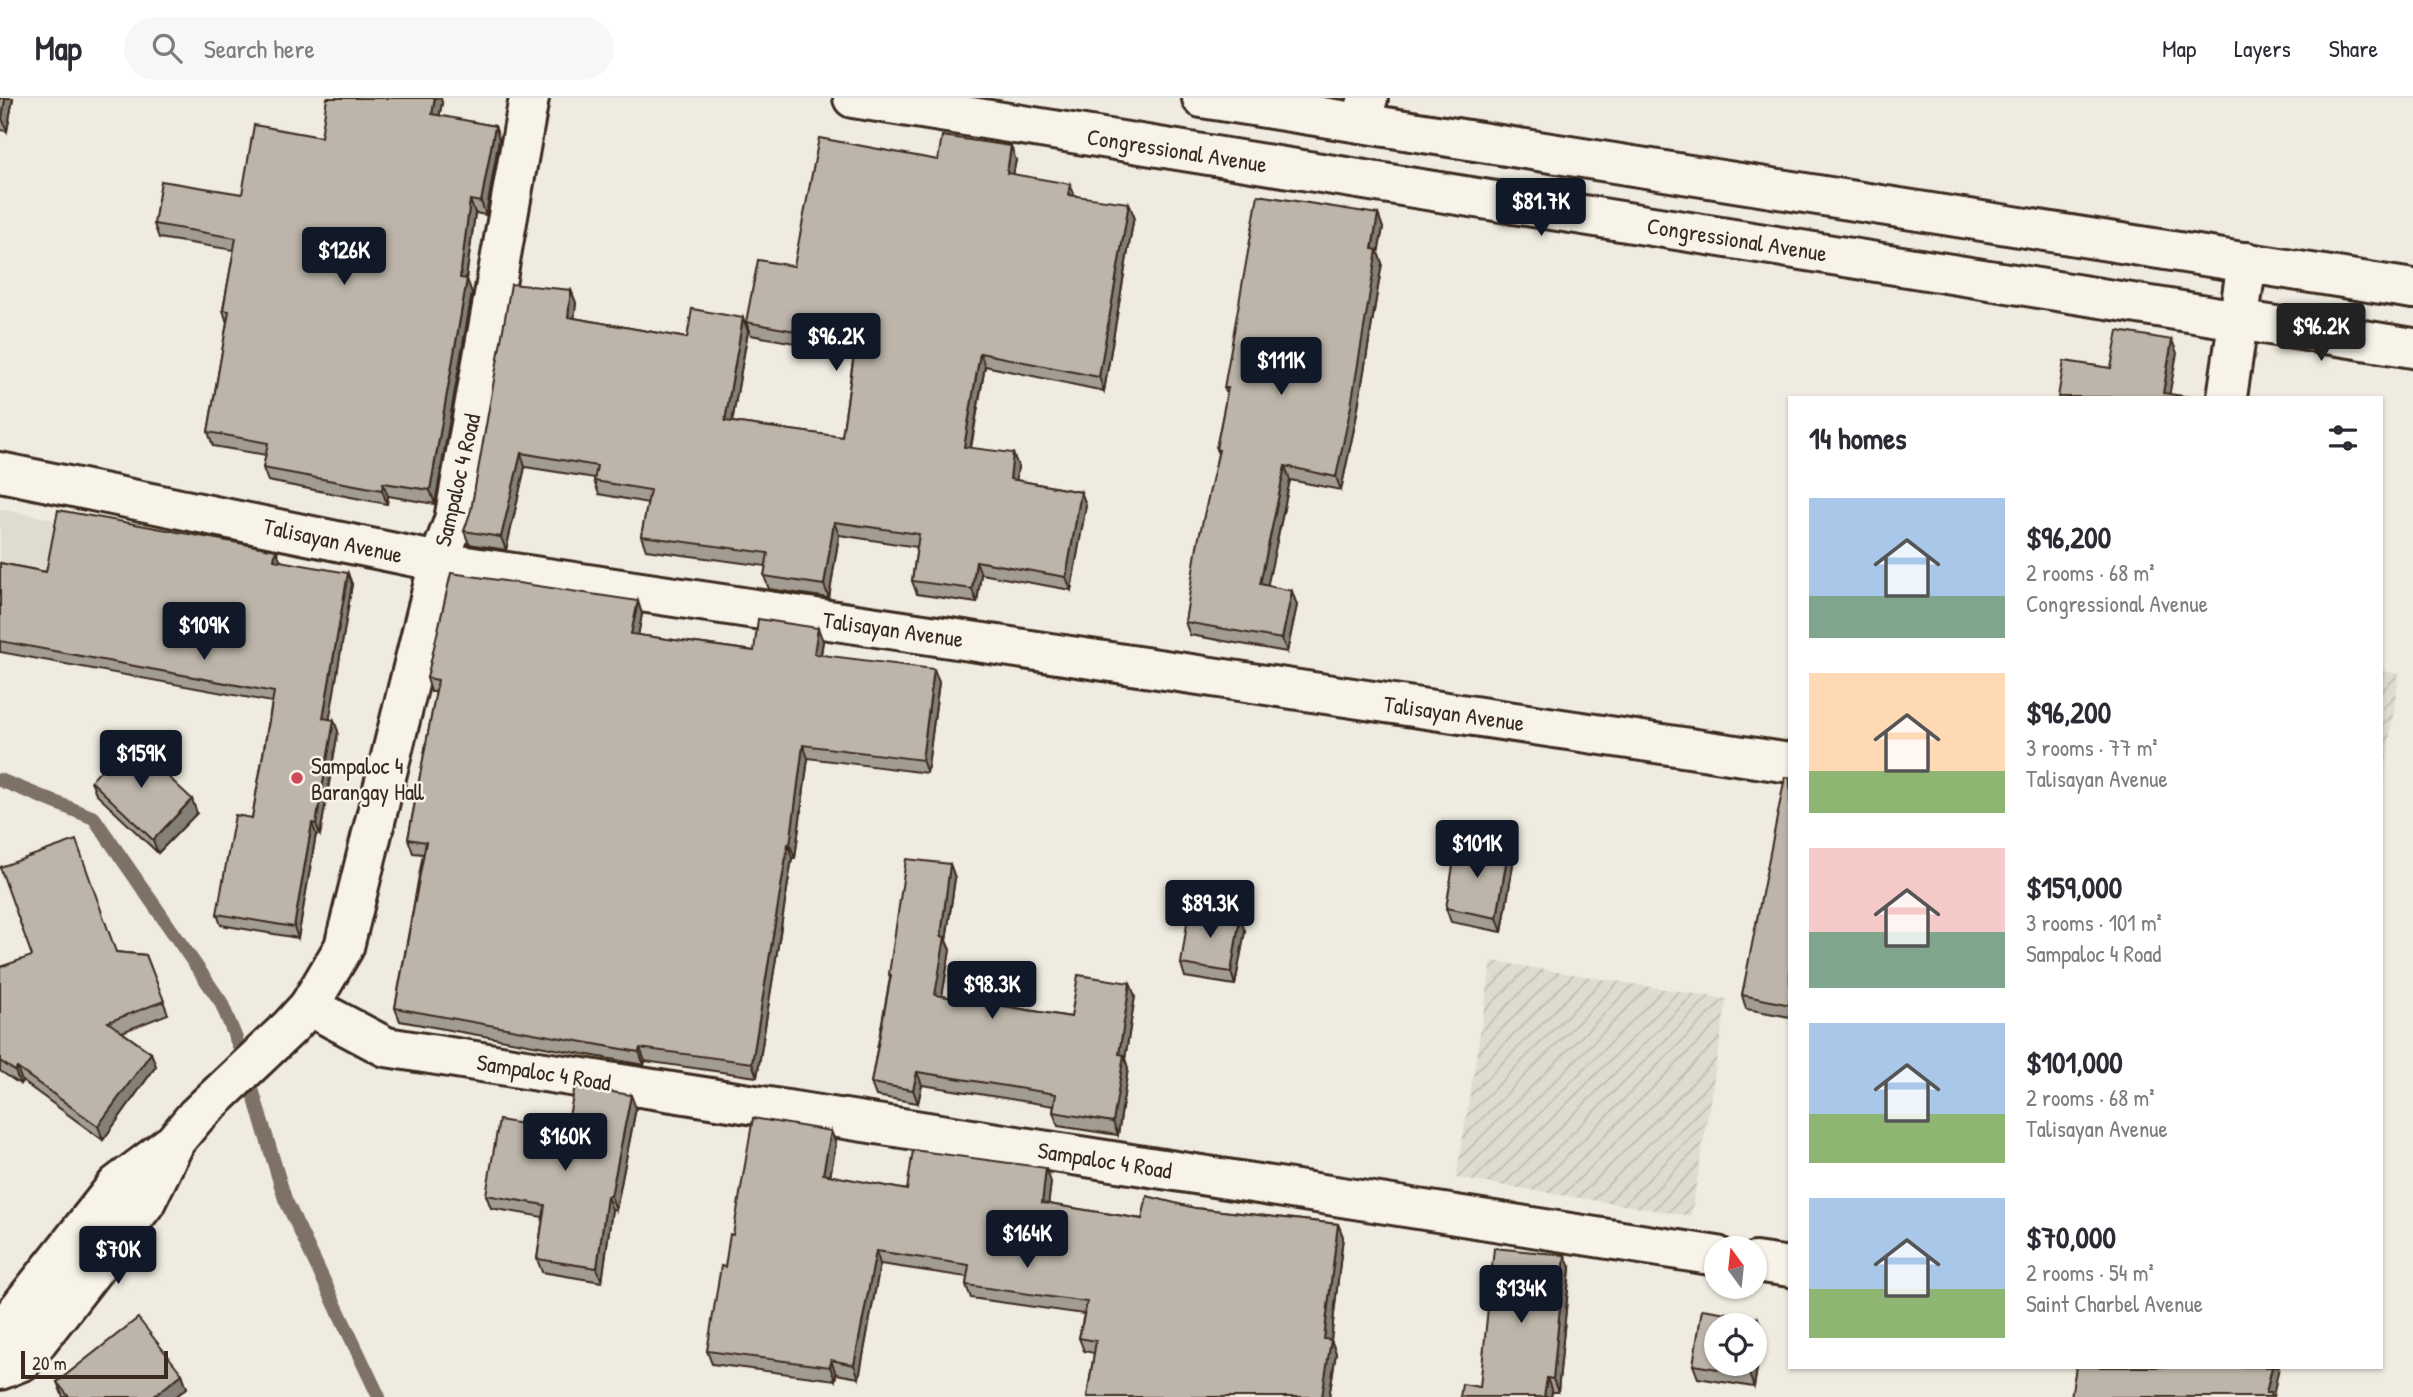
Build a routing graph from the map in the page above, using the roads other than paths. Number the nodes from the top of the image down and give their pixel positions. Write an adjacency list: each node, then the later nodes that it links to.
1 (529, 98): 11 (street, Sampaloc 4 Road)
2 (853, 98): 7 (street, Congressional Avenue)
3 (1202, 98): 4 (street)
4 (1364, 110): 5 (street)
5 (2247, 262): 6 (street); 7 (street)
6 (2413, 289)
7 (2238, 320): 8 (street, Congressional Avenue); 9 (street)
8 (2413, 348)
9 (2227, 396)
10 (0, 472): 11 (street, Talisayan Avenue)
11 (439, 562): 12 (street, Talisayan Avenue); 13 (street, Sampaloc 4 Road)
12 (1788, 764)
13 (299, 1017): 14 (street); 15 (street, Sampaloc 4 Road)
14 (188, 1126): 18 (street); 19 (street)
15 (1704, 1254)
16 (1768, 1264): 17 (street)
17 (1788, 1267)
18 (0, 1333)
19 (0, 1370)

